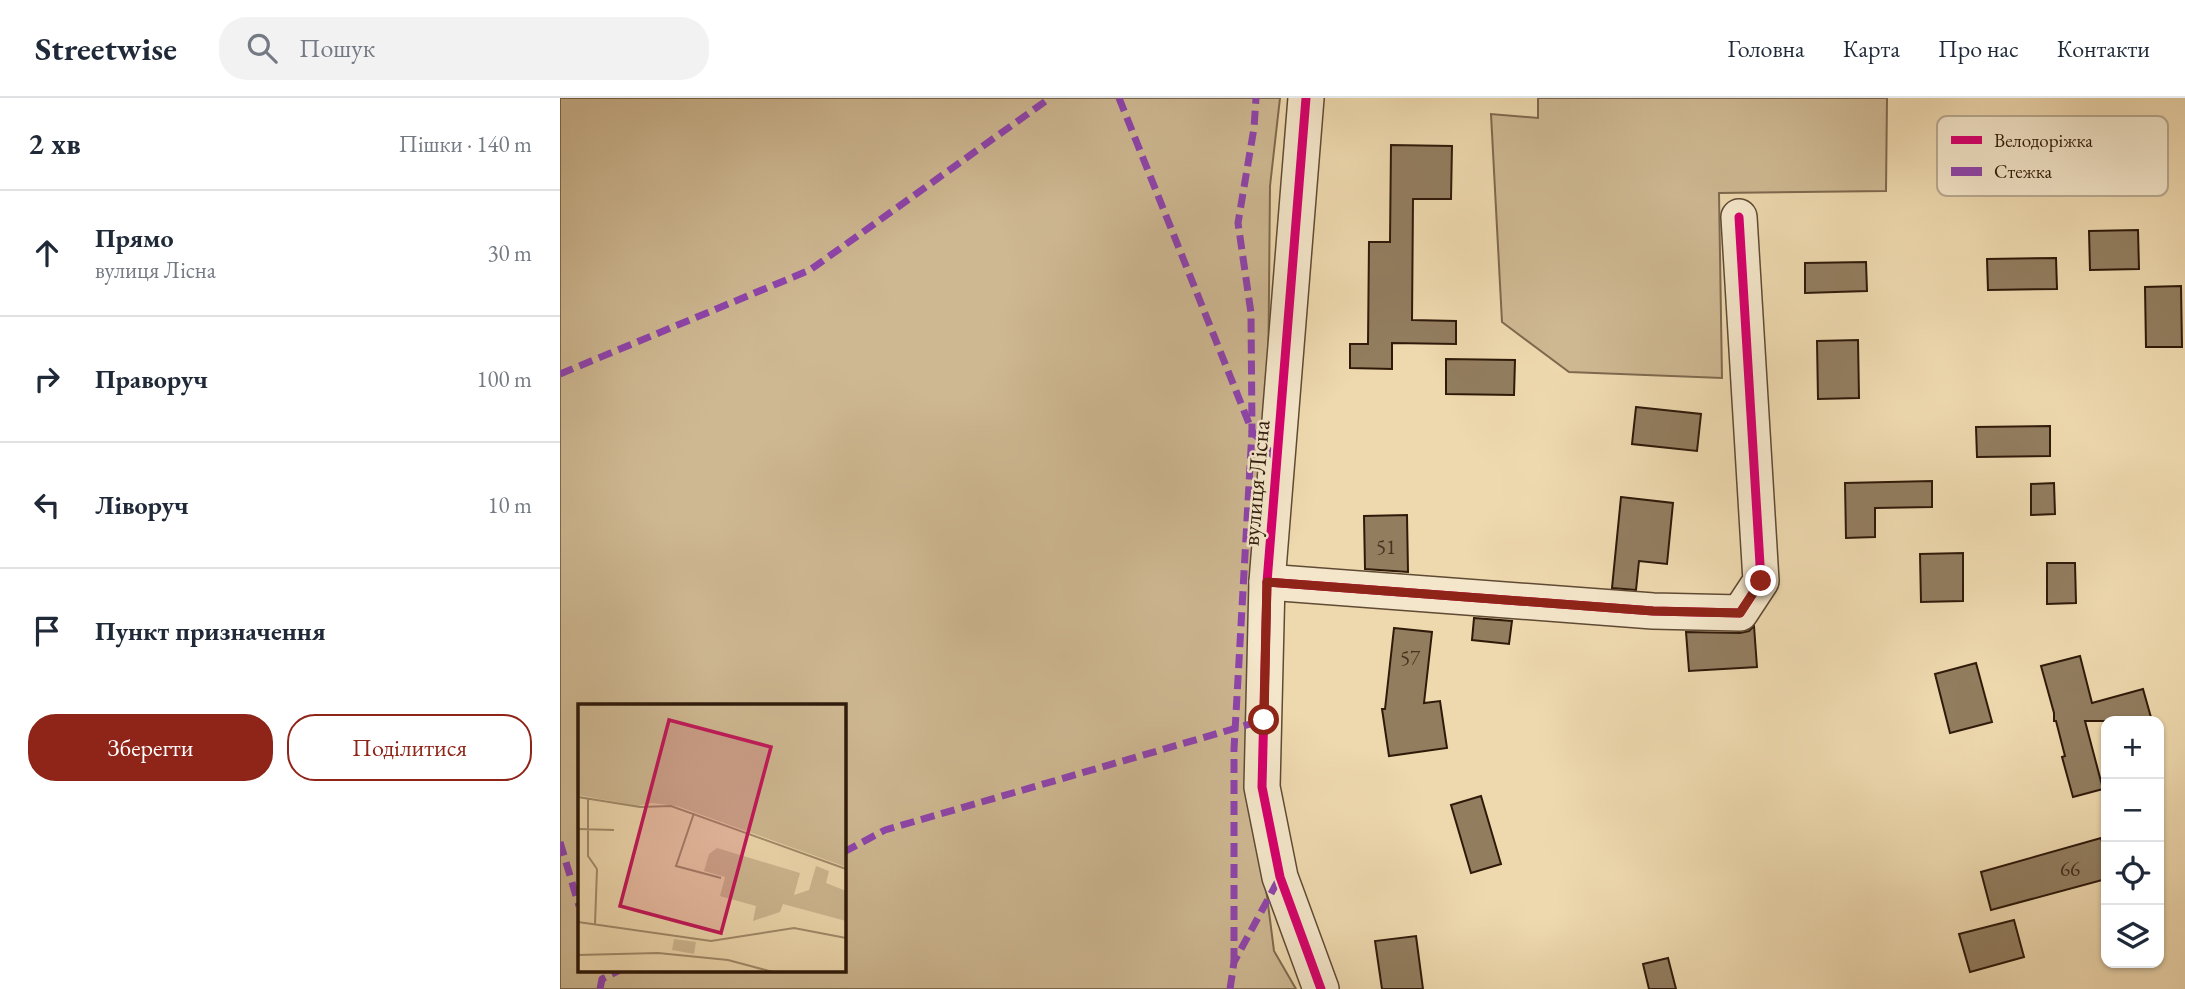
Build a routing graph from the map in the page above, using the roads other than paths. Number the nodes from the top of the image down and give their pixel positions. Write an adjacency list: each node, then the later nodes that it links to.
1 (1306, 98): 3 (street, вулиця Лісна)
2 (1739, 217): 3 (street)
3 (1267, 582): 4 (street, вулиця Лісна)
4 (1321, 989)

